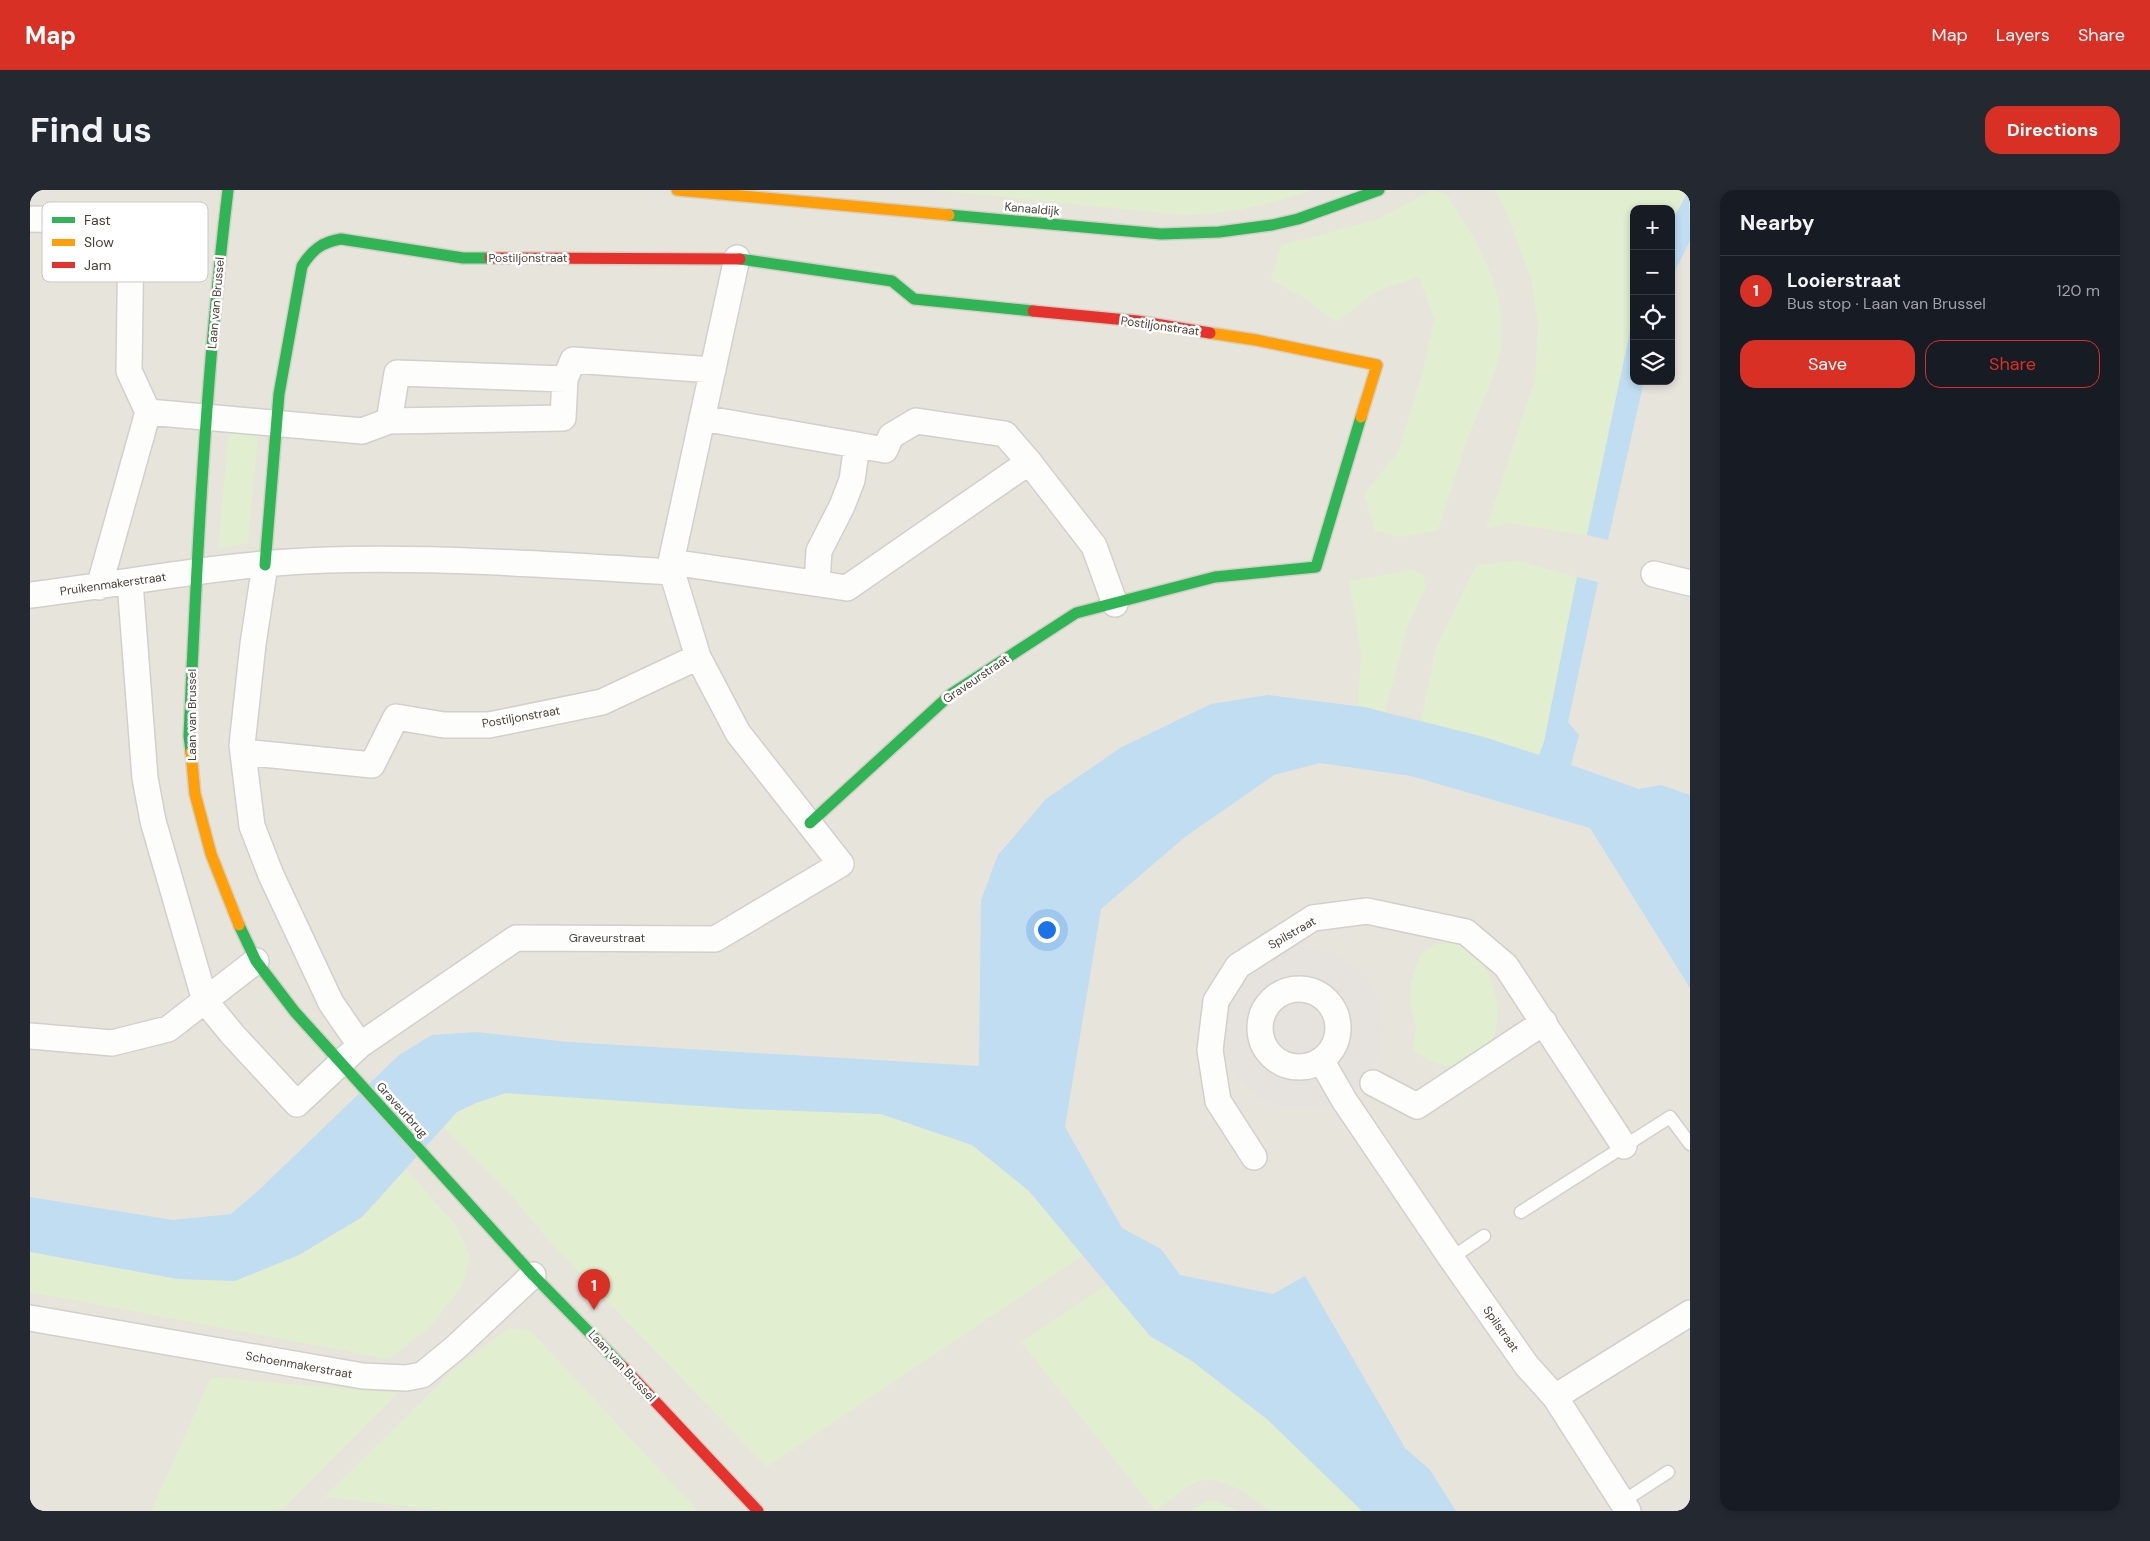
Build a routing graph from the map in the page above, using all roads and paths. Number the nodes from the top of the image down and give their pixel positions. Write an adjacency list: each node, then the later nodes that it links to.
1 (228, 190): 9 (street, Laan van Brussel)
2 (677, 190): 3 (street, Kanaaldijk)
3 (1379, 190)
4 (737, 258): 6 (street); 12 (street, Postiljonstraat); 17 (street, Postiljonstraat)
5 (130, 282): 8 (street)
6 (713, 370): 7 (street); 10 (street)
7 (565, 379): 11 (street); 11 (street)
8 (148, 412): 9 (street); 23 (street)
9 (207, 417): 12 (street); 18 (street, Laan van Brussel)
10 (702, 418): 13 (street); 16 (street)
11 (389, 421): 12 (street)
12 (275, 423): 15 (street)
13 (857, 445): 14 (street); 21 (street)
14 (1029, 462): 21 (street); 25 (street)
15 (265, 564): 16 (street); 18 (street); 27 (street)
16 (672, 567): 21 (street); 26 (street, Graveurstraat)
17 (1316, 567): 25 (street, Graveurstraat)
18 (196, 572): 20 (street, Pruikenmakerstraat); 29 (street, Laan van Brussel)
19 (1654, 574): 22 (street)
20 (130, 582): 23 (street, Pruikenmakerstraat); 30 (street)
21 (817, 582)
22 (1690, 583)
23 (99, 587): 24 (street, Pruikenmakerstraat)
24 (30, 595)
25 (1115, 604): 28 (street, Graveurstraat)
26 (698, 657): 27 (street, Postiljonstraat); 28 (street, Graveurstraat)
27 (243, 752): 33 (street)
28 (810, 823): 33 (street, Graveurstraat)
29 (256, 961): 30 (street); 35 (street, Laan van Brussel)
30 (205, 1000): 32 (street); 35 (street)
31 (1544, 1022): 37 (street); 39 (street, Spilstraat); 41 (street, Spilstraat)
32 (30, 1036)
33 (360, 1045): 35 (street, Graveurstraat)
34 (1321, 1060): 44 (street, Spilstraat)
35 (340, 1062): 36 (street, Laan van Brussel)
36 (359, 1083): 40 (street, Graveurbrug)
37 (1373, 1083)
38 (1690, 1144): 39 (lane)
39 (1624, 1146): 42 (lane)
40 (425, 1156): 45 (street, Laan van Brussel)
41 (1254, 1157)
42 (1521, 1212)
43 (1484, 1236): 44 (lane)
44 (1451, 1258): 48 (street, Spilstraat)
45 (533, 1274): 47 (street, Schoenmakerstraat); 51 (street, Laan van Brussel)
46 (1690, 1313): 48 (street)
47 (30, 1318)
48 (1555, 1397): 50 (street, Spilstraat)
49 (1668, 1472): 50 (lane)
50 (1625, 1506)
51 (758, 1511)

